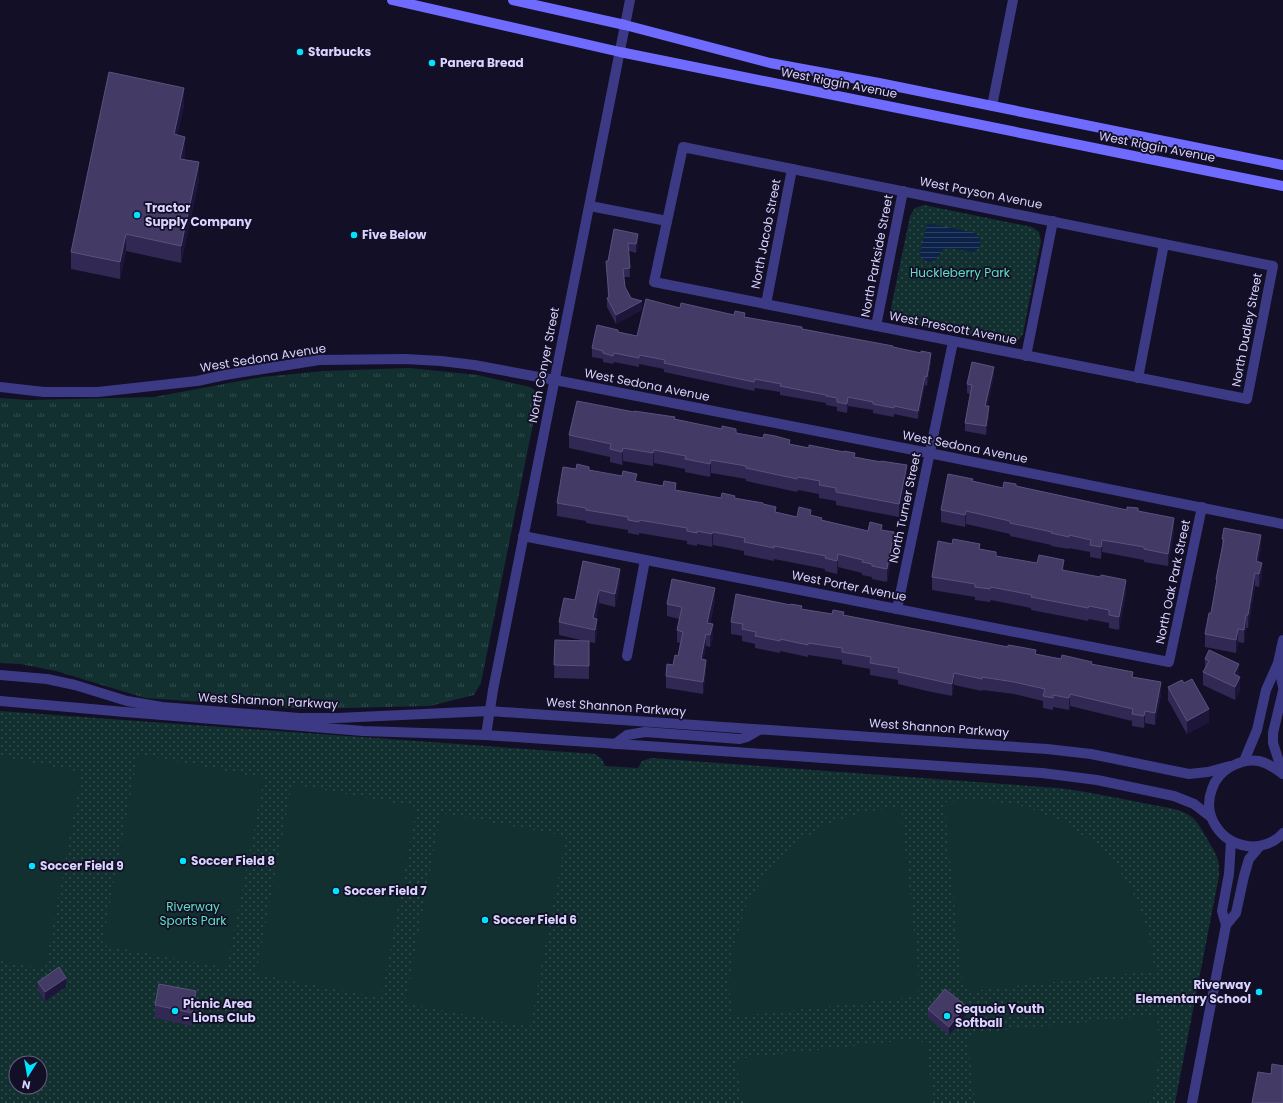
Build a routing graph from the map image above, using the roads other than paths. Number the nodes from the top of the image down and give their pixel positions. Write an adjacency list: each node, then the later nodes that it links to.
1 (392, 0): 6 (main road, West Riggin Avenue)
2 (513, 0): 5 (main road, West Riggin Avenue)
3 (630, 0): 5 (street, North Conyer Street)
4 (1013, 0): 7 (street)
5 (625, 25): 6 (street, North Conyer Street); 7 (main road, West Riggin Avenue)
6 (620, 52): 10 (main road, West Riggin Avenue); 12 (street, North Conyer Street)
7 (992, 106): 8 (main road, West Riggin Avenue)
8 (1283, 165)
9 (792, 169): 11 (street, West Payson Avenue); 13 (street, West Payson Avenue); 17 (street, North Jacob Street)
10 (1283, 186)
11 (903, 191): 14 (street, West Payson Avenue); 18 (street, North Parkside Street)
12 (590, 206): 13 (street); 22 (street, North Conyer Street)
13 (667, 221): 17 (street, West Prescott Avenue)
14 (1053, 221): 15 (street, West Payson Avenue); 20 (street)
15 (1164, 244): 16 (street, West Payson Avenue); 21 (street)
16 (1273, 266): 24 (street, North Dudley Street)
17 (766, 304): 18 (street, West Prescott Avenue)
18 (876, 326): 19 (street, West Prescott Avenue)
19 (953, 342): 20 (street, West Prescott Avenue); 25 (street, North Turner Street)
20 (1026, 356): 21 (street, West Prescott Avenue)
21 (1138, 378): 24 (street, West Prescott Avenue)
22 (555, 380): 23 (street, West Sedona Avenue); 25 (street, West Sedona Avenue); 28 (street, North Conyer Street)
23 (0, 387)
24 (1247, 399)
25 (929, 453): 26 (street, West Sedona Avenue); 30 (street, North Turner Street)
26 (1202, 507): 27 (street, West Sedona Avenue); 33 (street, North Oak Park Street)
27 (1283, 524)
28 (523, 536): 29 (street, West Porter Avenue); 39 (street, North Conyer Street)
29 (645, 560): 30 (street, West Porter Avenue); 32 (street)
30 (897, 609): 33 (street, West Porter Avenue)
31 (1283, 640): 34 (street)
32 (627, 656)
33 (1169, 662)
34 (1278, 663): 36 (street); 43 (street)
35 (0, 675): 39 (street, West Shannon Parkway)
36 (1283, 687)
37 (1283, 691): 45 (street)
38 (0, 701): 41 (street, West Shannon Parkway)
39 (489, 711): 40 (street, West Shannon Parkway); 41 (street, North Conyer Street)
40 (759, 730): 42 (street); 44 (street, West Shannon Parkway)
41 (486, 735): 42 (street, West Shannon Parkway)
42 (615, 744): 46 (street, West Shannon Parkway)
43 (1244, 761): 44 (street, West Shannon Parkway); 45 (street)
44 (1230, 766): 46 (street)
45 (1283, 774)
46 (1211, 817): 48 (street)
47 (1282, 835): 49 (street)
48 (1231, 841): 49 (street); 50 (street)
49 (1260, 846): 50 (street)
50 (1226, 925): 51 (street)
51 (1192, 1103)

